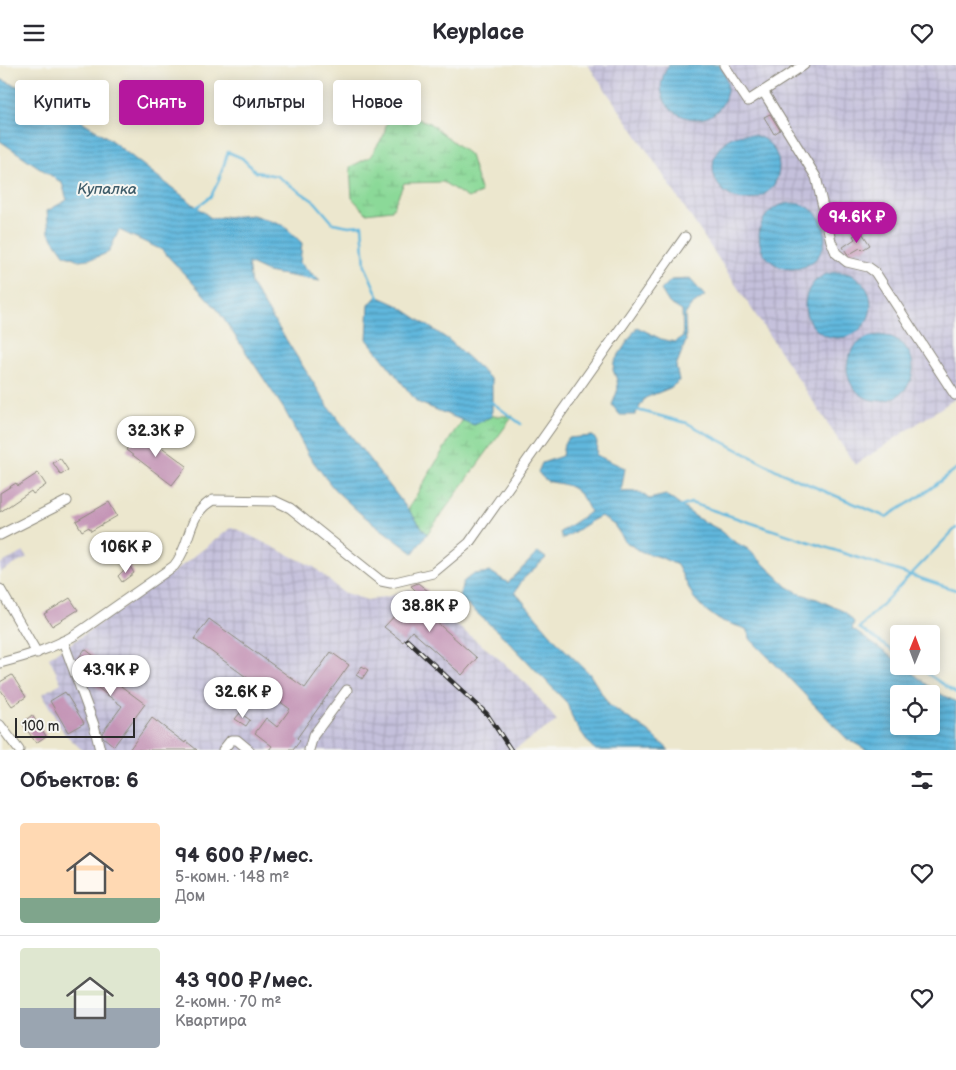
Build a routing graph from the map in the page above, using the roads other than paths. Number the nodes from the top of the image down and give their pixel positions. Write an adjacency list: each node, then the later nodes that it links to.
1 (724, 65): 3 (street)
2 (804, 65): 3 (street)
3 (764, 91): 5 (street)
4 (685, 237): 9 (street)
5 (955, 395)
6 (67, 501): 7 (street)
7 (0, 535)
8 (0, 589): 10 (street)
9 (63, 641): 10 (street); 15 (street)
10 (37, 653): 11 (street)
11 (0, 663)
12 (347, 689): 18 (street)
13 (0, 725): 14 (street)
14 (19, 750)
15 (100, 750)
16 (223, 750): 17 (street)
17 (250, 750)
18 (309, 750)

